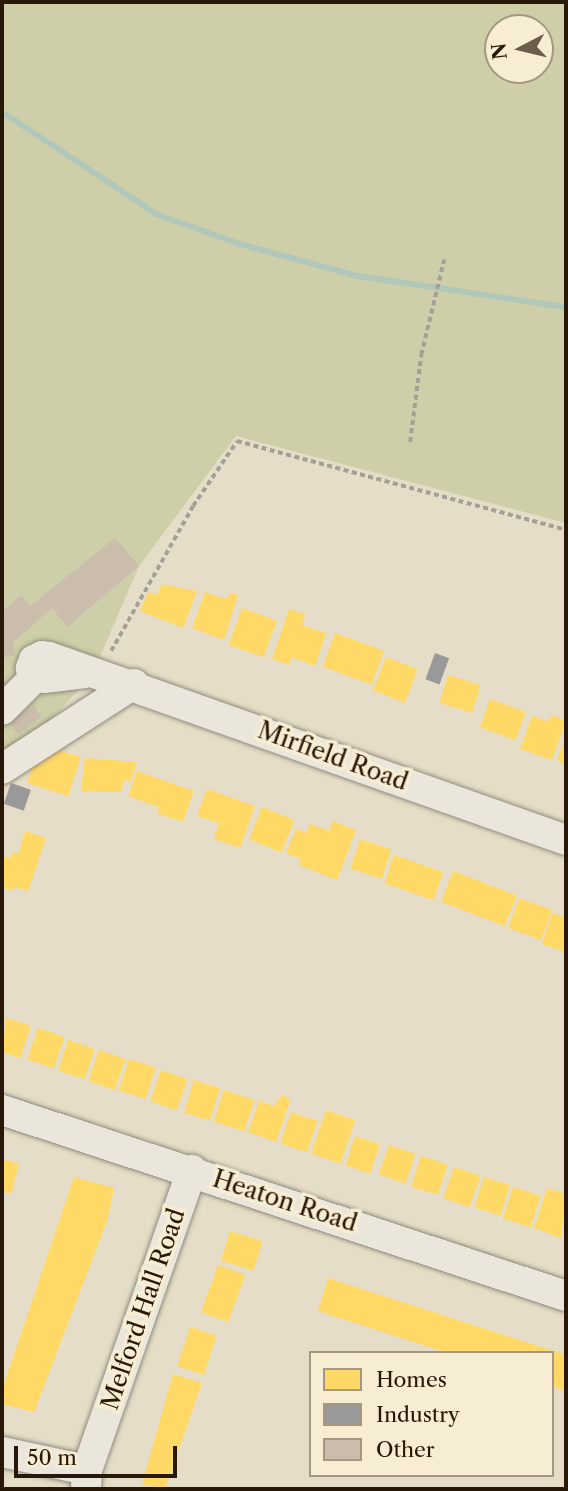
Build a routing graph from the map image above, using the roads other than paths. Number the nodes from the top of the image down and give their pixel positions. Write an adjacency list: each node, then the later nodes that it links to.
1 (42, 669): 2 (street); 3 (street, Mirfield Road); 4 (street)
2 (2, 679)
3 (134, 684): 5 (street); 6 (street, Mirfield Road)
4 (2, 709)
5 (2, 769)
6 (566, 840)
7 (2, 1110): 8 (street, Heaton Road)
8 (192, 1170): 9 (street, Heaton Road); 11 (street, Melford Hall Road)
9 (566, 1296)
10 (2, 1452): 11 (street)
11 (86, 1479)

